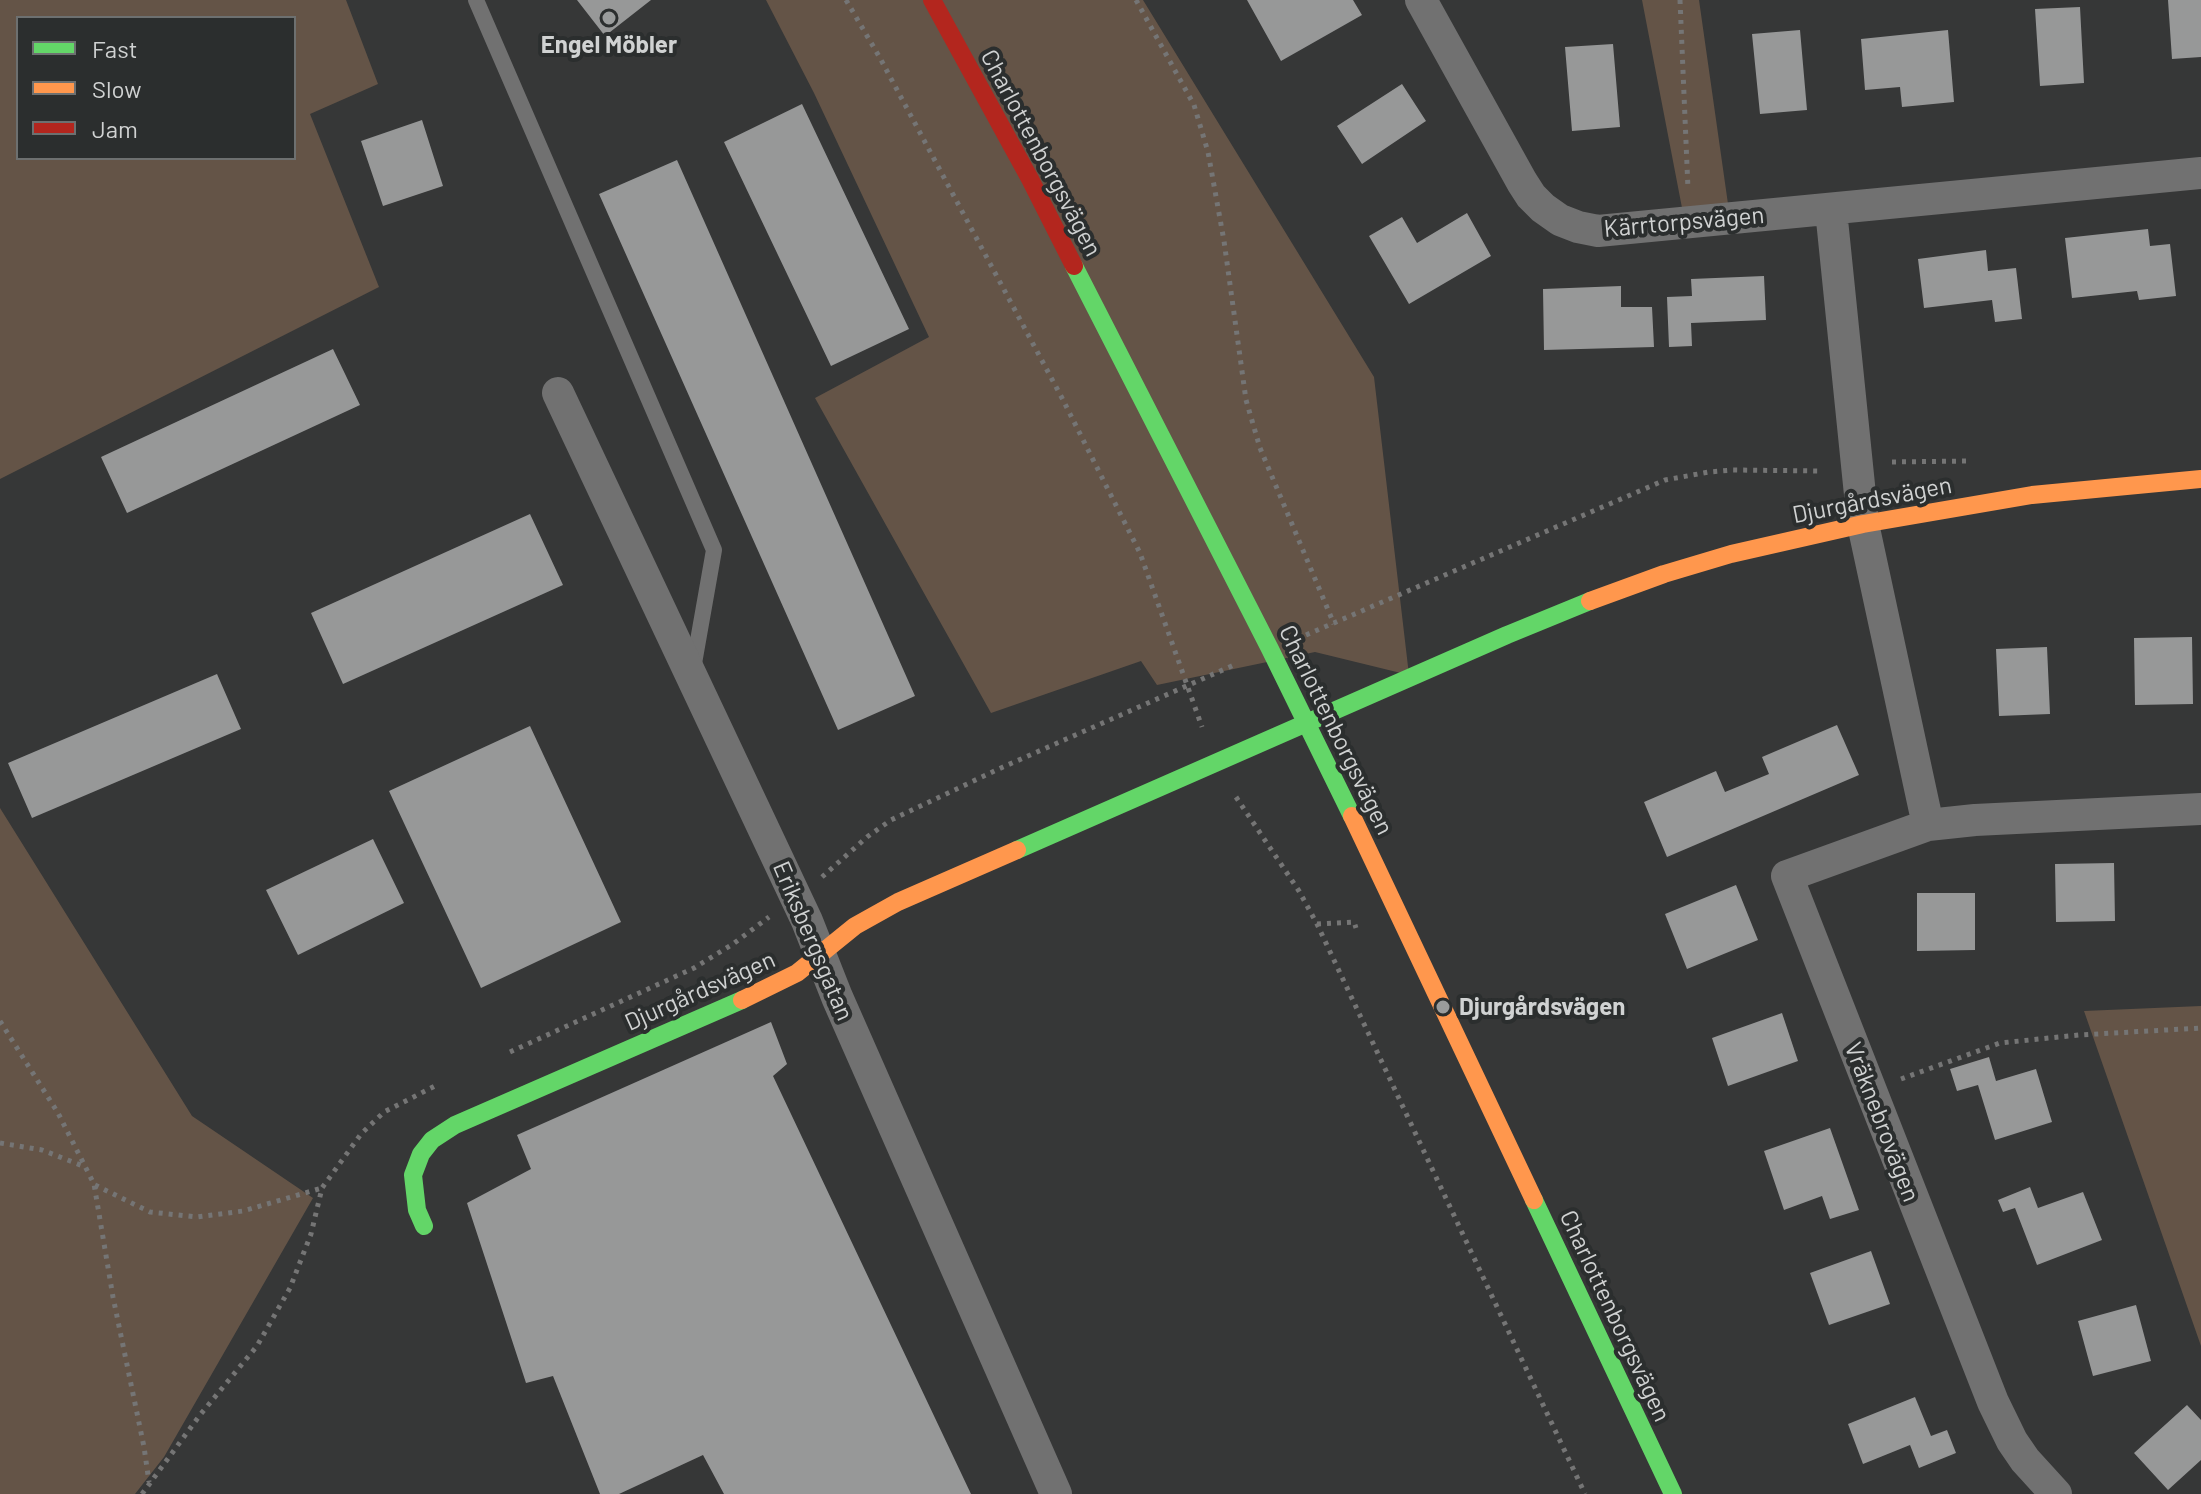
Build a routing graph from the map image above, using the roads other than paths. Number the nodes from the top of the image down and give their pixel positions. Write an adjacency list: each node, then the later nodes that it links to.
1 (476, 0): 9 (lane)
2 (932, 0): 10 (street, Charlottenborgsvägen)
3 (1421, 0): 5 (street, Kärrtorpsvägen)
4 (2201, 173): 5 (street, Kärrtorpsvägen)
5 (1831, 210): 8 (street)
6 (558, 393): 9 (street, Eriksbergsgatan)
7 (2201, 479): 8 (street, Djurgårdsvägen)
8 (1863, 524): 10 (street, Djurgårdsvägen); 12 (street)
9 (691, 678): 13 (street, Eriksbergsgatan)
10 (1306, 723): 13 (street, Djurgårdsvägen); 16 (street, Charlottenborgsvägen)
11 (2201, 809): 12 (street, Vräknebrovägen)
12 (1928, 825): 17 (street, Vräknebrovägen)
13 (821, 954): 14 (street, Djurgårdsvägen); 15 (street, Eriksbergsgatan)
14 (424, 1226)
15 (1056, 1494)
16 (1673, 1494)
17 (2056, 1494)

